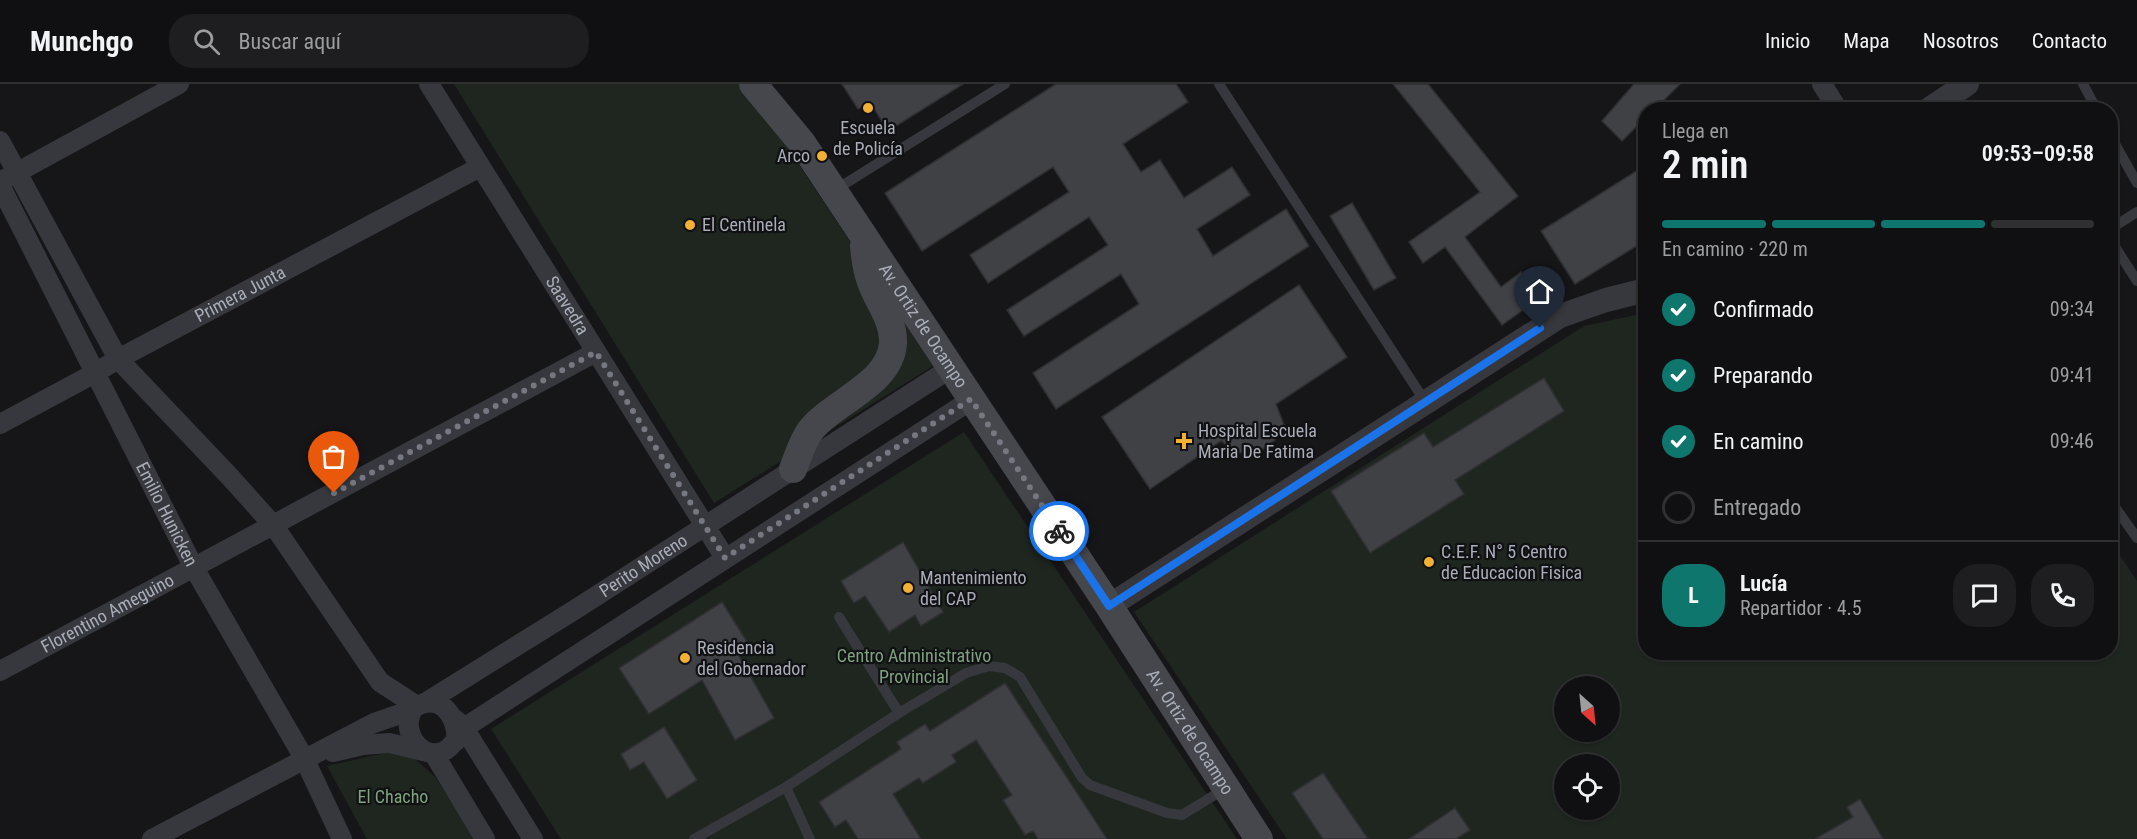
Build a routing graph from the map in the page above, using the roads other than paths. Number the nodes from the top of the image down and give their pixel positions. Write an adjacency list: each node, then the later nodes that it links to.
1 (179, 84): 17 (street)
2 (429, 84): 16 (street, Saavedra)
3 (753, 84): 14 (main road, Av. Ortiz de Ocampo)
4 (774, 84): 14 (main road, Av. Ortiz de Ocampo)
5 (1005, 84): 19 (lane)
6 (1219, 84): 31 (lane)
7 (1822, 84): 10 (street)
8 (1967, 84): 11 (street)
9 (2082, 84): 12 (lane)
10 (1833, 102)
11 (1940, 102)
12 (2092, 102)
13 (0, 141): 17 (street, Emilio Hunicken)
14 (802, 143): 19 (main road, Av. Ortiz de Ocampo)
15 (2118, 149): 18 (lane)
16 (480, 167): 26 (street, Saavedra); 27 (street, Primera Junta)
17 (5, 180): 27 (street, Emilio Hunicken); 29 (street, Emilio Hunicken)
18 (2137, 183)
19 (834, 191): 22 (main road, Av. Ortiz de Ocampo)
20 (2137, 213): 21 (lane)
21 (2118, 224)
22 (863, 235): 28 (main road, Av. Ortiz de Ocampo); 33 (main road)
23 (2118, 251): 24 (lane)
24 (2137, 281)
25 (1638, 292): 31 (street)
26 (596, 352): 35 (street, Florentino Ameguino); 36 (street, Saavedra)
27 (118, 359): 29 (street, Primera Junta); 35 (street, Emilio Hunicken)
28 (951, 368): 30 (main road, Av. Ortiz de Ocampo); 33 (street, Perito Moreno)
29 (95, 374): 32 (street, Primera Junta); 39 (street, Emilio Hunicken)
30 (971, 399): 38 (street); 40 (main road, Av. Ortiz de Ocampo)
31 (1426, 403): 40 (street)
32 (0, 424)
33 (793, 469): 36 (street, Perito Moreno)
34 (2118, 511): 37 (lane)
35 (274, 526): 39 (street, Florentino Ameguino); 43 (street, Emilio Hunicken)
36 (704, 526): 38 (street, Saavedra); 43 (street, Perito Moreno)
37 (2137, 538)
38 (725, 558): 45 (street)
39 (194, 568): 42 (street, Florentino Ameguino); 47 (street, Emilio Hunicken)
40 (1109, 606): 49 (main road, Av. Ortiz de Ocampo)
41 (839, 617): 44 (lane)
42 (0, 671)
43 (418, 706): 45 (street, Emilio Hunicken); 46 (street); 47 (street, Perito Moreno)
44 (899, 713): 48 (lane); 49 (lane)
45 (460, 735): 46 (street); 54 (street, Emilio Hunicken)
46 (428, 752): 47 (street, Perito Moreno); 53 (street)
47 (304, 758): 51 (street, Perito Moreno); 52 (street, Emilio Hunicken)
48 (786, 787): 50 (lane); 56 (lane)
49 (1226, 788): 57 (main road, Av. Ortiz de Ocampo)
50 (709, 835): 55 (lane)
51 (152, 839)
52 (342, 839)
53 (485, 839)
54 (533, 839)
55 (694, 839)
56 (810, 839)
57 (1259, 839)

